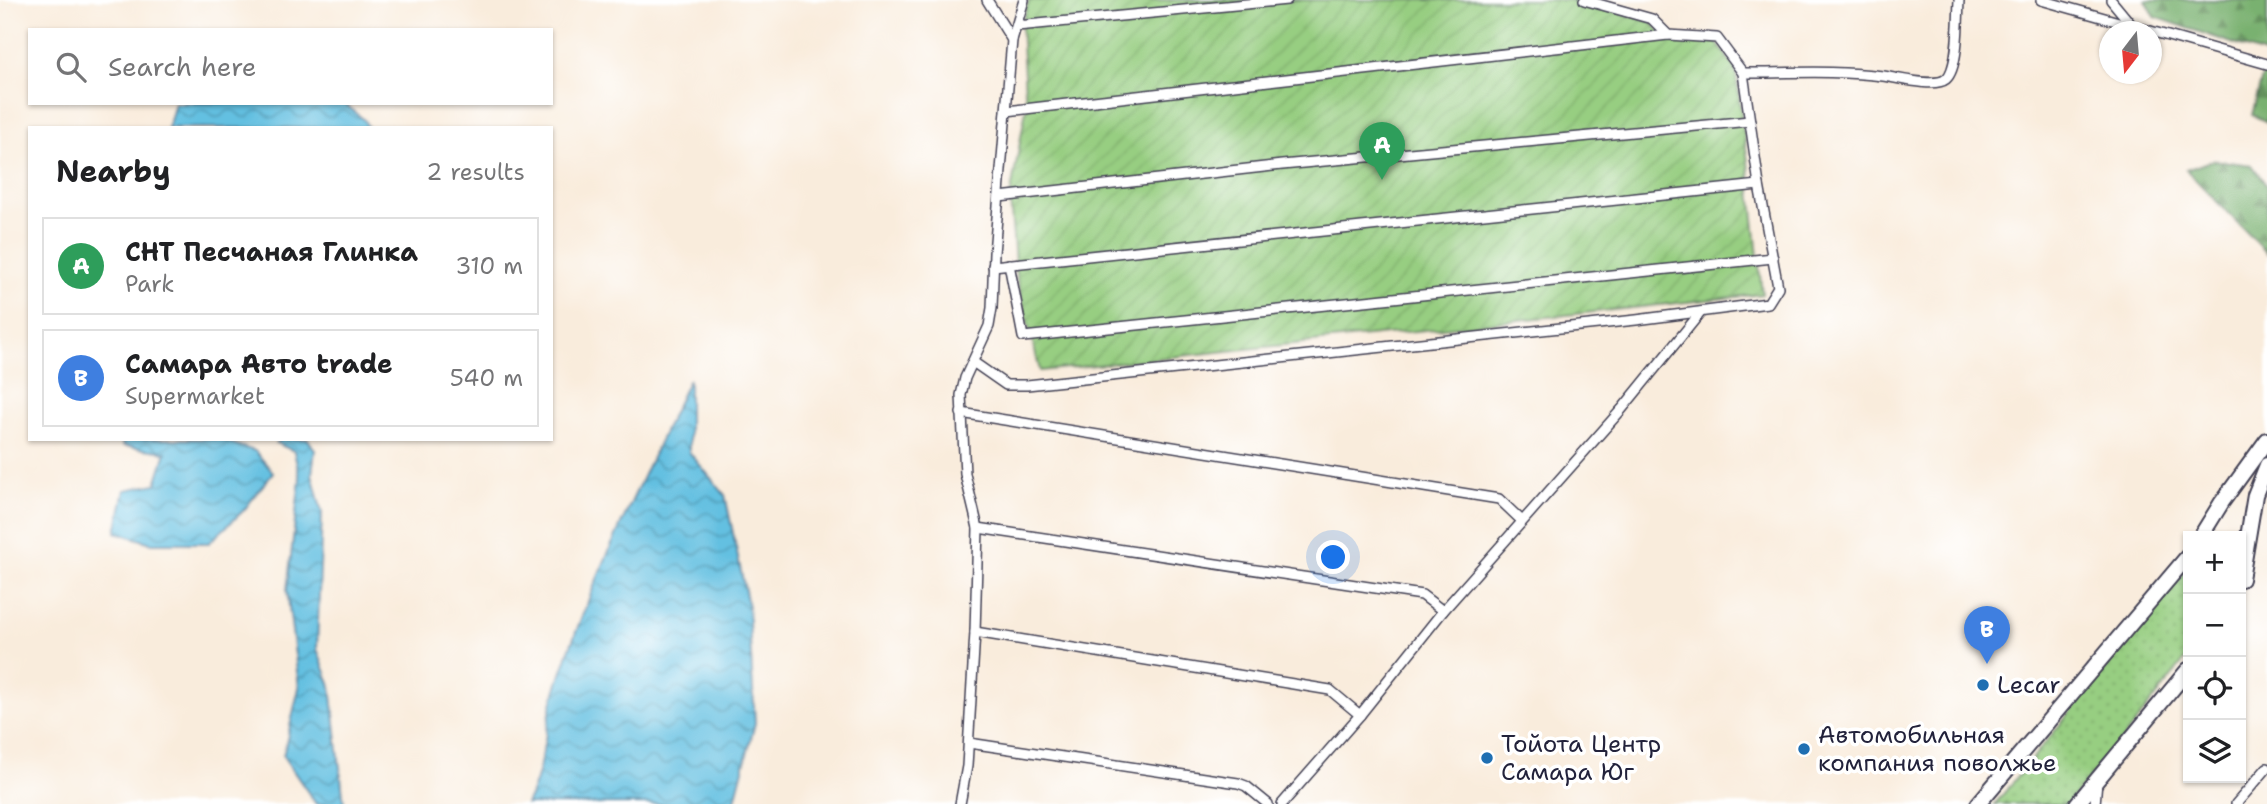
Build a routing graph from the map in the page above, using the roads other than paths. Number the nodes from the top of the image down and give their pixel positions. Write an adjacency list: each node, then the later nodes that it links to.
1 (987, 0): 13 (street)
2 (1024, 0): 10 (street)
3 (1287, 0): 10 (street)
4 (1584, 0): 12 (street)
5 (1959, 0): 15 (street)
6 (2041, 0): 8 (street)
7 (2111, 0): 9 (street)
8 (2117, 21)
9 (2129, 21)
10 (1017, 26): 13 (street)
11 (2162, 34): 14 (street)
12 (1668, 35): 15 (street); 16 (street)
13 (1013, 40): 16 (street)
14 (2267, 64)
15 (1743, 73): 17 (street)
16 (1007, 111): 19 (street)
17 (1750, 121): 18 (street); 19 (street)
18 (1759, 185): 20 (street); 21 (street)
19 (999, 197): 22 (street)
20 (1773, 258): 21 (street); 23 (street)
21 (1009, 264): 22 (street)
22 (993, 266): 24 (street)
23 (1701, 312): 24 (street); 28 (street)
24 (973, 362): 25 (street)
25 (961, 413): 28 (street); 29 (street)
26 (2267, 440): 30 (main road)
27 (2267, 465): 31 (main road)
28 (1522, 521): 33 (street)
29 (978, 527): 33 (street); 34 (street)
30 (2204, 531)
31 (2246, 549)
32 (2183, 562): 43 (main road)
33 (1443, 611): 36 (street)
34 (975, 632): 36 (street); 37 (street)
35 (2183, 676): 39 (main road)
36 (1360, 715): 42 (street)
37 (969, 743): 40 (street); 41 (street)
38 (2267, 768): 46 (street)
39 (2097, 781): 44 (main road); 45 (street)
40 (960, 804)
41 (1268, 804)
42 (1282, 804)
43 (1978, 804)
44 (2077, 804)
45 (2095, 804)
46 (2236, 804)

